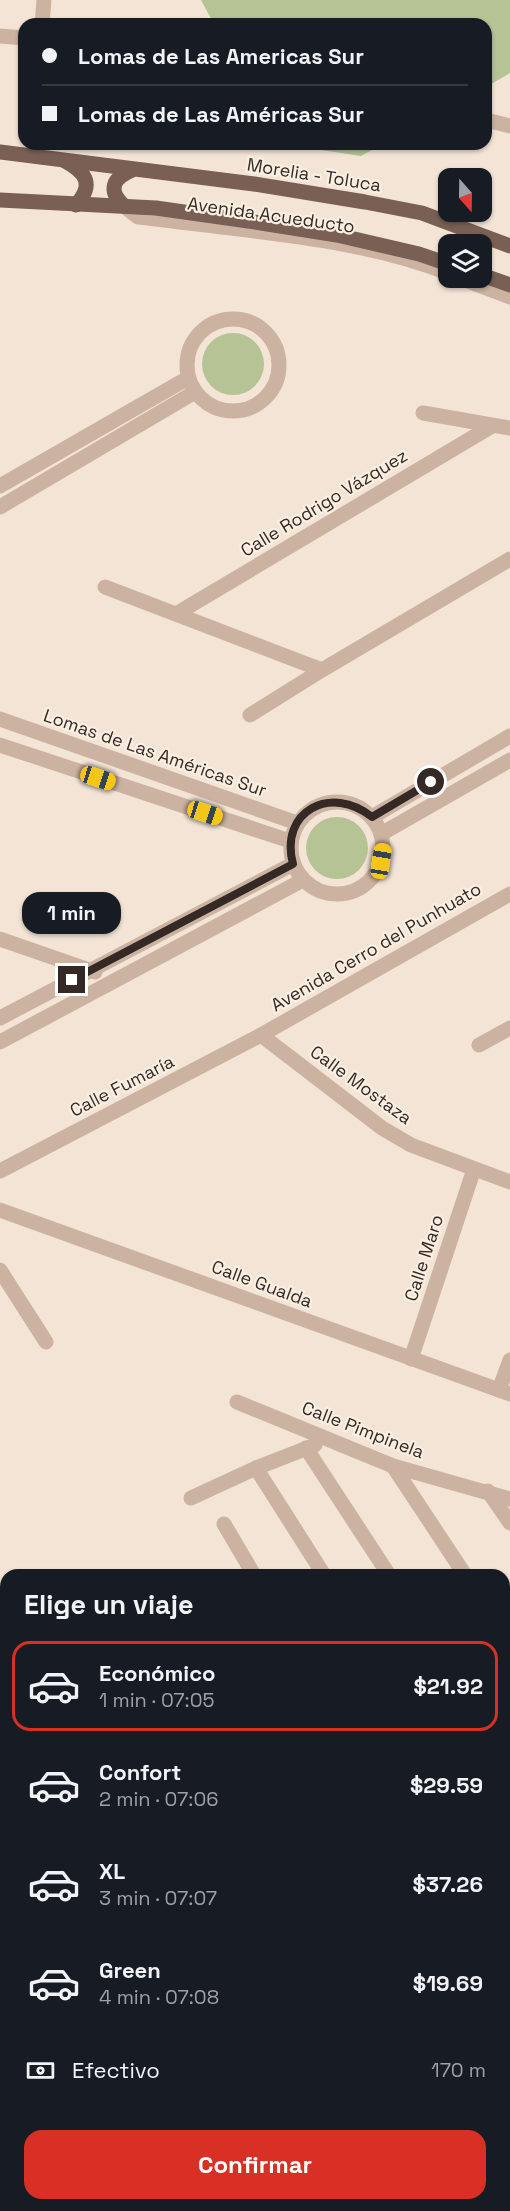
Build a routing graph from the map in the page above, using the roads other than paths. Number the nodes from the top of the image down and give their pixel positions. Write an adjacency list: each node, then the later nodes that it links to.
1 (44, 0): 2 (street)
2 (42, 18)
3 (0, 36): 4 (street)
4 (18, 38)
5 (492, 122): 6 (street)
6 (510, 126)
7 (0, 152): 8 (main road, Morelia - Toluca)
8 (62, 159): 9 (main road, Morelia - Toluca); 11 (main road)
9 (132, 170): 12 (main road); 13 (main road, Morelia - Toluca)
10 (0, 200): 11 (main road)
11 (75, 205): 12 (main road)
12 (124, 207): 14 (main road); 15 (street, Avenida Acueducto)
13 (510, 246)
14 (438, 261)
15 (438, 269)
16 (492, 279): 17 (main road)
17 (510, 285)
18 (486, 288): 19 (street)
19 (510, 297)
20 (188, 378): 21 (street); 21 (street); 25 (street)
21 (195, 392): 26 (street)
22 (423, 413): 23 (street)
23 (492, 426): 24 (street); 29 (street, Calle Rodrigo Vázquez)
24 (510, 428)
25 (0, 486)
26 (0, 507)
27 (510, 559): 30 (street)
28 (105, 587): 29 (street)
29 (176, 614): 30 (street)
30 (322, 669): 31 (street)
31 (250, 715)
32 (0, 719): 33 (street, Lomas de Las Américas Sur)
33 (42, 734): 36 (street); 39 (street, Lomas de Las Américas Sur)
34 (510, 736): 38 (street)
35 (0, 745): 36 (street)
36 (33, 757): 41 (street)
37 (510, 760): 40 (street)
38 (372, 817): 39 (street); 40 (street)
39 (297, 823): 41 (street)
40 (381, 834): 43 (street)
41 (290, 841): 42 (street)
42 (293, 864): 43 (street); 46 (street)
43 (303, 880): 47 (street)
44 (510, 894): 50 (street, Avenida Cerro del Punhuato)
45 (0, 939): 46 (street)
46 (90, 970): 47 (street); 48 (street)
47 (114, 981): 51 (street)
48 (0, 1018)
49 (510, 1028): 52 (street)
50 (261, 1035): 53 (street, Calle Mostaza); 54 (street, Calle Fumaría)
51 (0, 1042)
52 (479, 1045)
53 (474, 1169): 55 (street, Calle Mostaza); 59 (street, Calle Maro)
54 (0, 1171)
55 (510, 1182)
56 (0, 1209): 59 (street, Calle Gualda)
57 (0, 1270): 58 (street)
58 (46, 1342)
59 (411, 1359): 61 (street, Calle Gualda)
60 (510, 1360): 61 (street)
61 (504, 1392)
62 (237, 1402): 63 (street, Calle Pimpinela)
63 (331, 1439): 64 (street); 65 (street, Calle Pimpinela)
64 (306, 1448): 66 (street); 74 (street)
65 (393, 1466): 67 (street, Calle Pimpinela); 75 (street)
66 (256, 1468): 68 (street); 73 (street)
67 (488, 1491): 69 (street, Calle Pimpinela); 70 (street)
68 (191, 1498)
69 (510, 1499)
70 (510, 1522)
71 (224, 1524): 72 (street)
72 (250, 1569)
73 (320, 1569)
74 (385, 1569)
75 (461, 1569)

